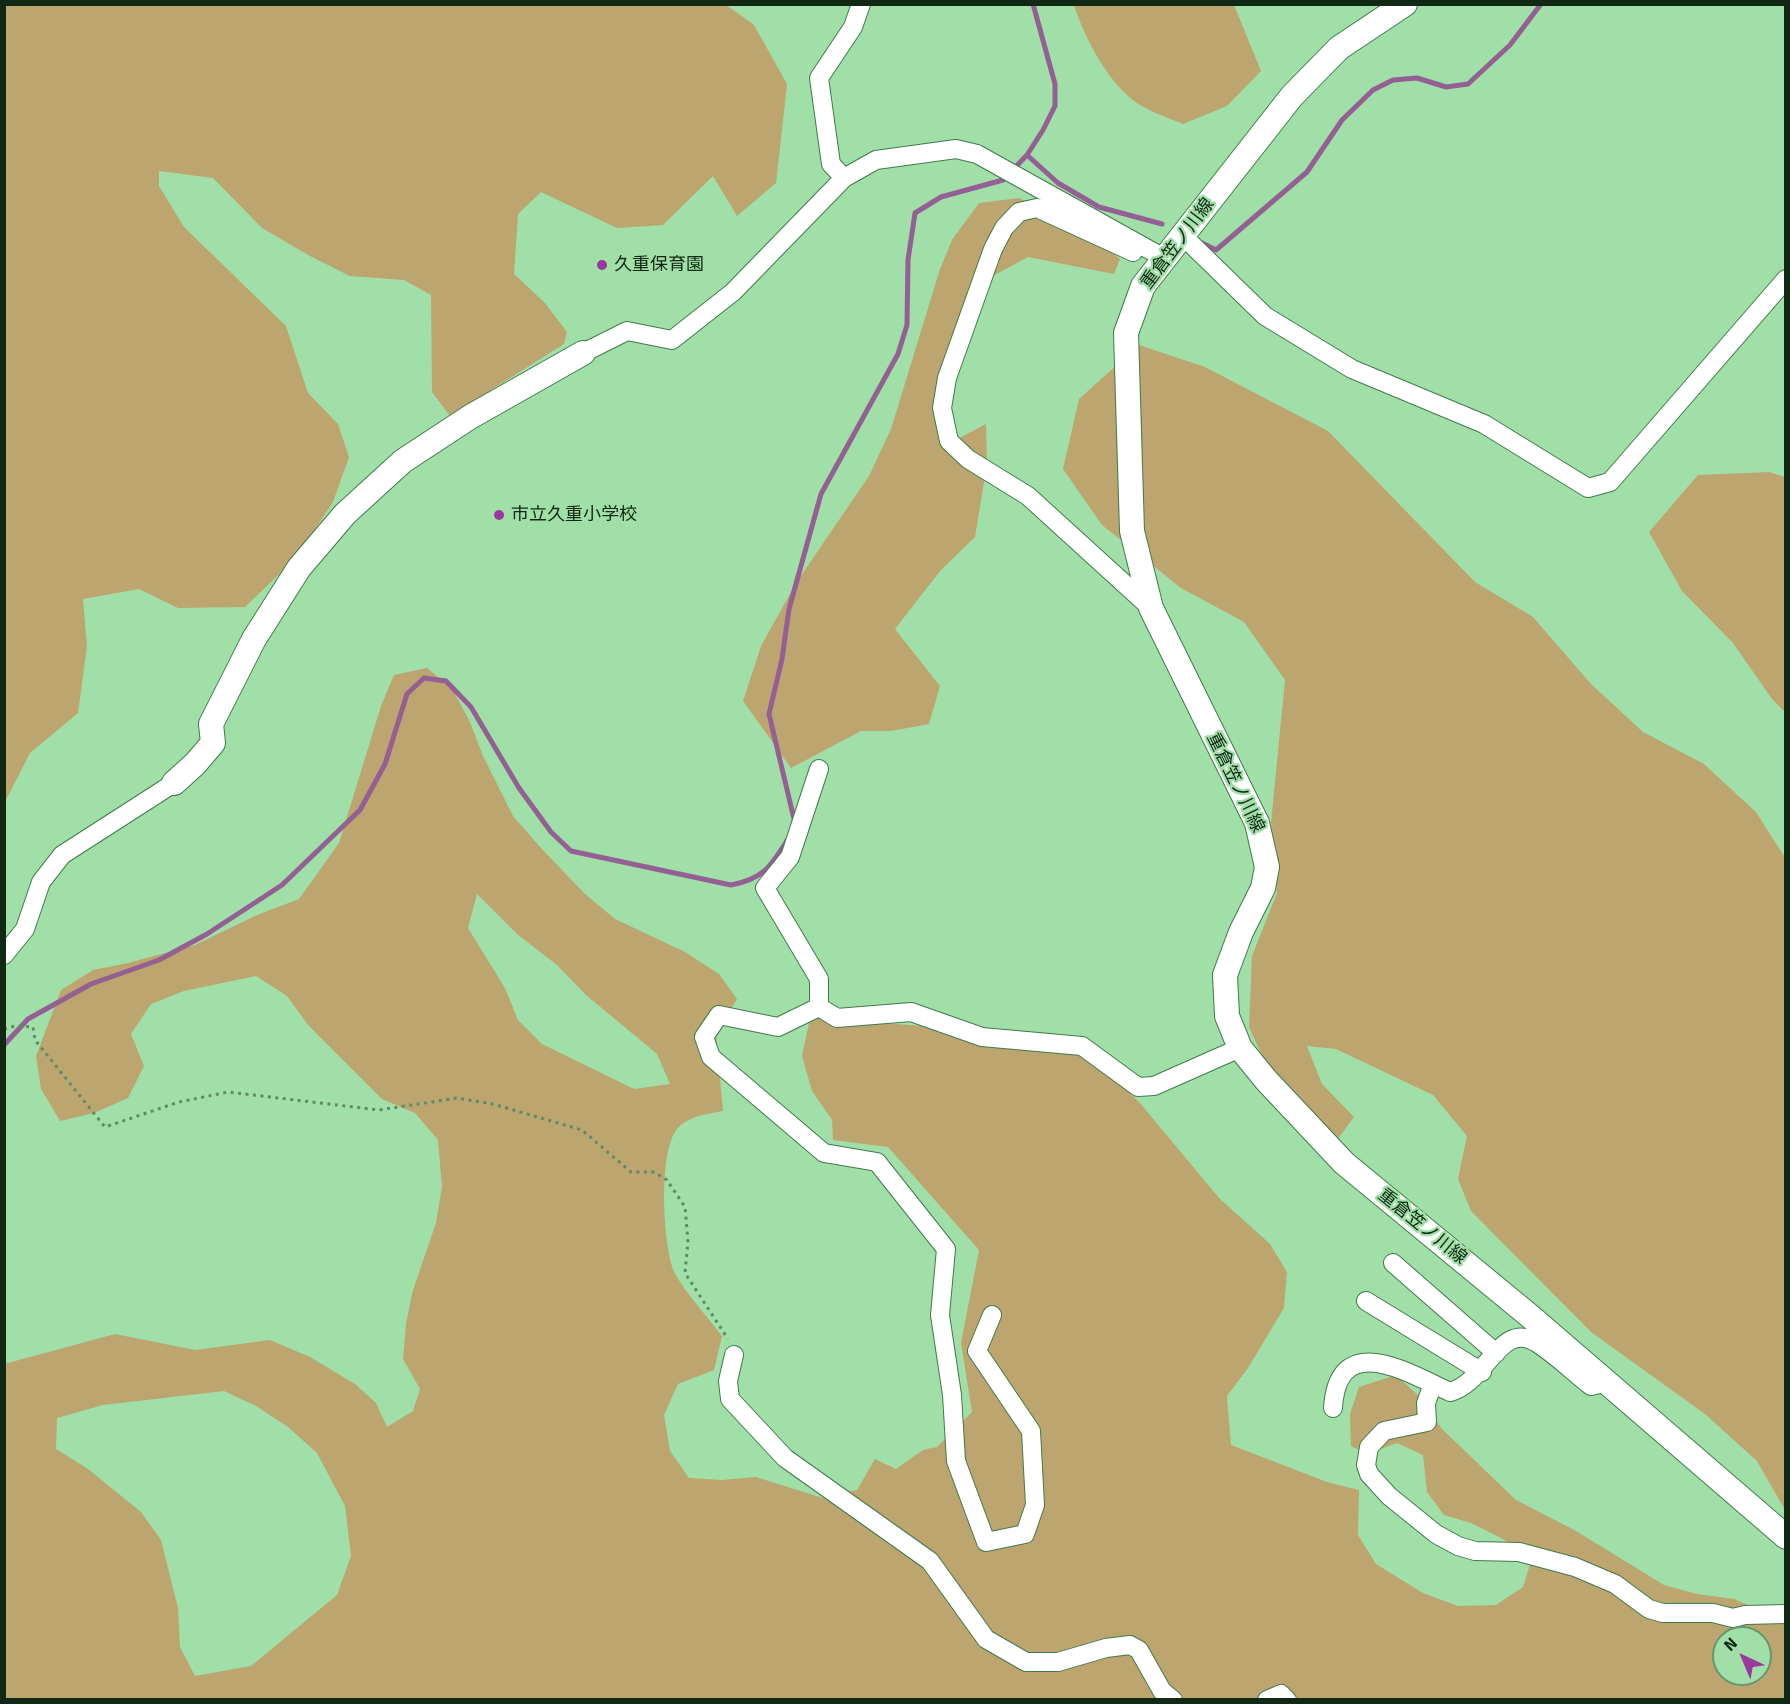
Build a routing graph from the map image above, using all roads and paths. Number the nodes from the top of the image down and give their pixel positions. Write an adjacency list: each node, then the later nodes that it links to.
1 (861, 4): 3 (street)
2 (1405, 4): 4 (main road, 重倉笠ノ川線)
3 (844, 178): 5 (street); 7 (street)
4 (1182, 236): 5 (main road, 重倉笠ノ川線); 6 (street)
5 (1164, 258): 8 (main road, 重倉笠ノ川線); 8 (street)
6 (1785, 279)
7 (583, 352): 10 (main road)
8 (1151, 608): 14 (main road, 重倉笠ノ川線)
9 (819, 769): 12 (street)
10 (174, 783): 11 (street)
11 (4, 955)
12 (819, 1007): 14 (street); 17 (street)
13 (4, 1029): 19 (path)
14 (1240, 1048): 21 (main road, 重倉笠ノ川線)
15 (1393, 1263): 18 (street)
16 (1366, 1301): 20 (street)
17 (992, 1315)
18 (1496, 1353): 20 (street); 21 (street)
19 (734, 1354): 26 (street)
20 (1482, 1372): 22 (street)
21 (1608, 1382): 24 (main road, 重倉笠ノ川線)
22 (1432, 1384): 23 (street); 25 (street)
23 (1333, 1408)
24 (1785, 1537)
25 (1785, 1614)
26 (1173, 1700)
27 (1267, 1700): 28 (street)
28 (1287, 1700)

